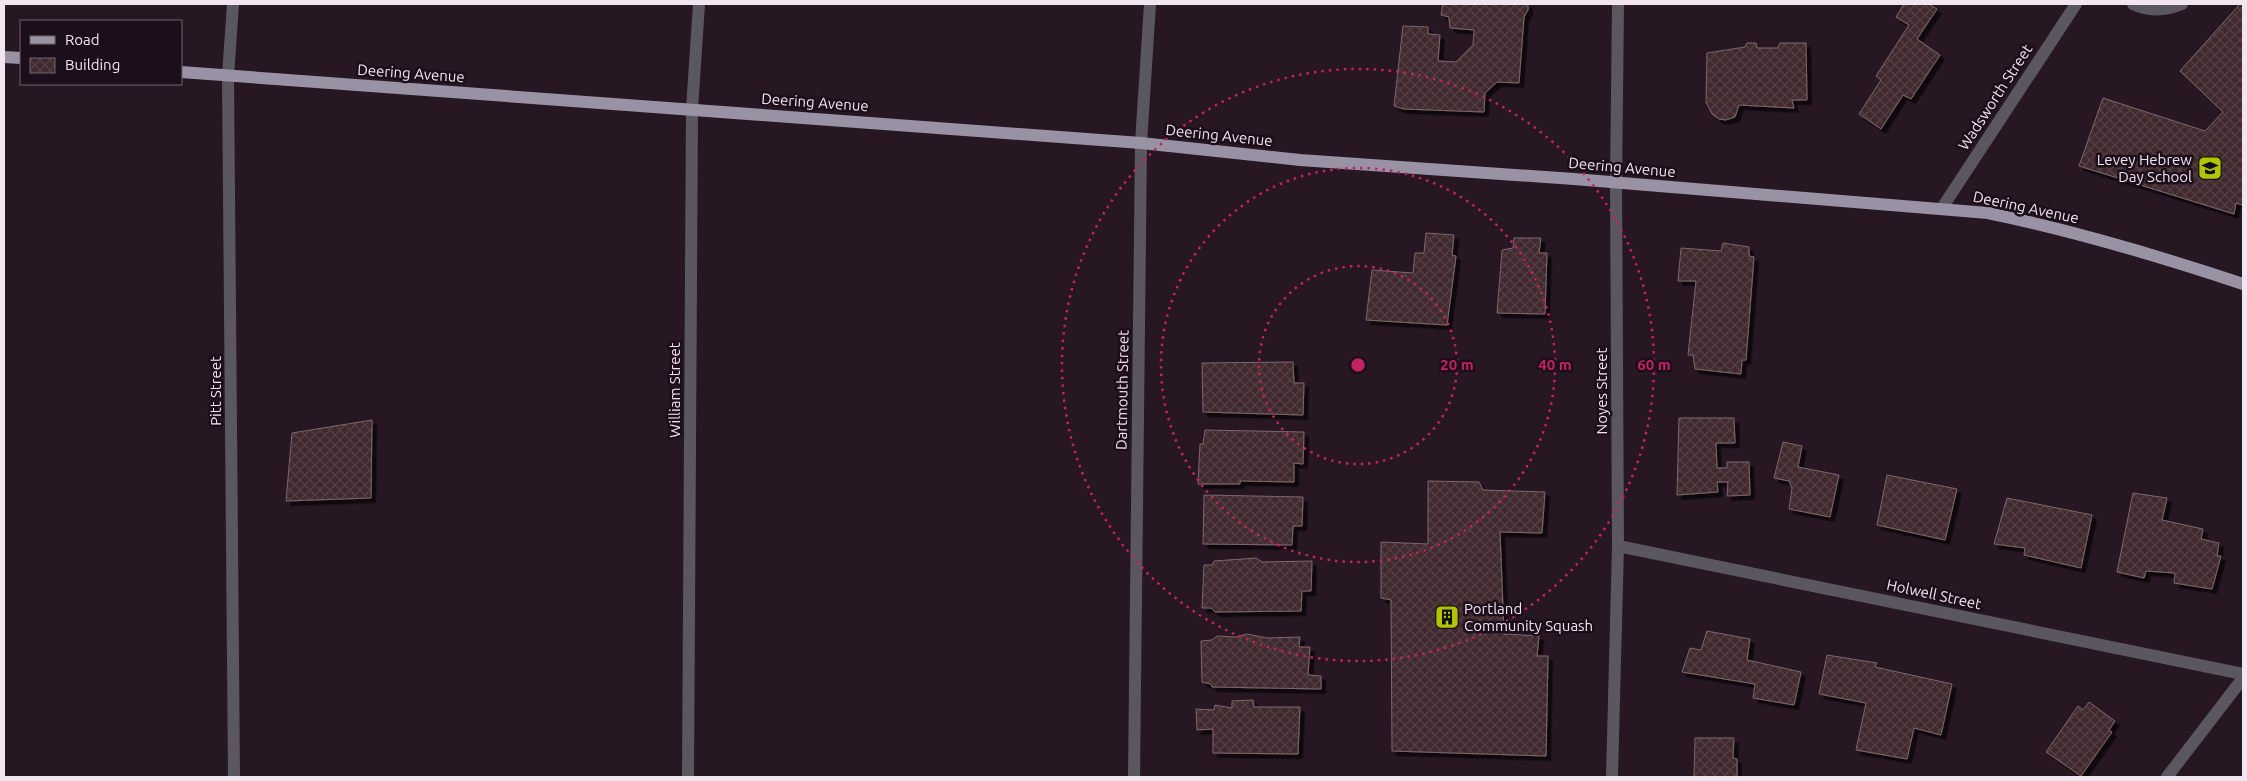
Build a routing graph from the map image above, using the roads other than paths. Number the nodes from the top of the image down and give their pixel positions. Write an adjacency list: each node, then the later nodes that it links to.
1 (233, 4): 11 (street, Pitt Street)
2 (699, 4): 12 (street, William Street)
3 (1150, 4): 13 (street, Dartmouth Street)
4 (1618, 4): 14 (street, Noyes Street)
5 (2076, 4): 15 (street, Wadsworth Street)
6 (2133, 4): 7 (street)
7 (2182, 4)
8 (4, 57): 9 (main road)
9 (20, 58)
10 (182, 72): 11 (main road, Deering Avenue)
11 (228, 76): 12 (main road, Deering Avenue); 20 (street, Pitt Street)
12 (692, 109): 13 (main road, Deering Avenue); 21 (street, William Street)
13 (1141, 143): 14 (main road, Deering Avenue); 22 (street, Dartmouth Street)
14 (1616, 182): 15 (main road, Deering Avenue); 17 (street, Noyes Street)
15 (1942, 208): 16 (main road, Deering Avenue)
16 (2243, 284)
17 (1618, 546): 18 (street, Holwell Street); 23 (street, Noyes Street)
18 (2243, 674)
19 (2243, 678): 24 (street)
20 (234, 777)
21 (688, 777)
22 (1134, 777)
23 (1612, 777)
24 (2167, 777)

